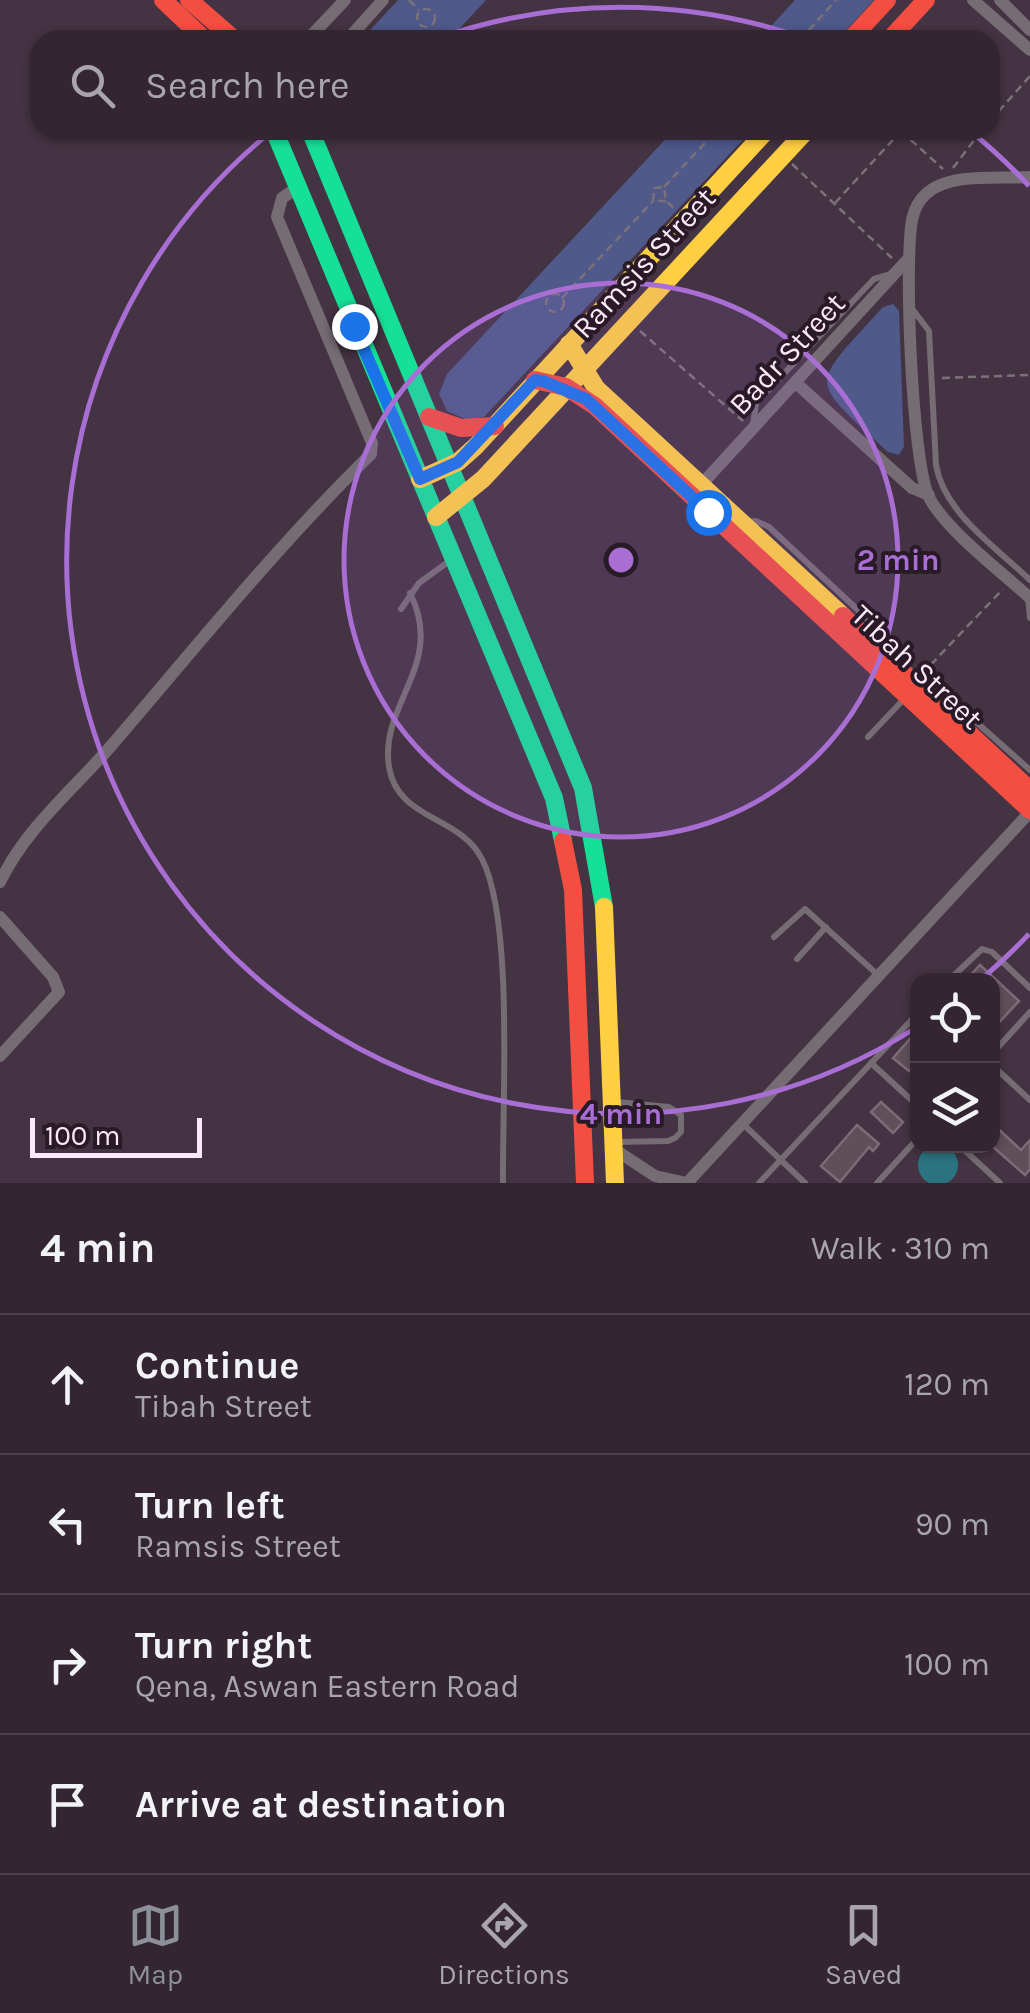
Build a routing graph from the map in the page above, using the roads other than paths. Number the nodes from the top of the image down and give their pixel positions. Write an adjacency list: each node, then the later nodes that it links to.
1 (163, 0): 11 (main road)
2 (188, 0): 12 (main road)
3 (326, 0): 10 (street)
4 (344, 0): 10 (street)
5 (383, 0): 14 (street)
6 (887, 0): 15 (main road)
7 (926, 0): 16 (main road)
8 (974, 0): 18 (street)
9 (1000, 0): 17 (street)
10 (324, 22): 13 (street)
11 (194, 30)
12 (223, 30)
13 (316, 30)
14 (356, 30)
15 (859, 30)
16 (899, 30)
17 (1030, 30)
18 (1030, 50)
19 (278, 140): 24 (main road)
20 (314, 140): 32 (main road)
21 (759, 140): 27 (main road, Ramsis Street)
22 (797, 140): 28 (main road, Ramsis Street)
23 (1030, 177): 25 (street)
24 (298, 187): 36 (main road); 53 (street)
25 (902, 267): 26 (street); 30 (street, Badr Street); 34 (lane)
26 (910, 306): 38 (lane); 40 (street)
27 (568, 344): 28 (main road, Tibah Street); 29 (main road, Ramsis Street)
28 (582, 370): 31 (main road, Ramsis Street); 37 (main road, Tibah Street)
29 (535, 380): 31 (main road, Tibah Street); 33 (main road, Ramsis Street)
30 (796, 382): 34 (street, Badr Street); 40 (street)
31 (566, 387): 39 (main road, Ramsis Street); 48 (main road, Tibah Street)
32 (429, 417): 33 (main road); 35 (main road)
33 (495, 426): 35 (main road, Ramsis Street)
34 (753, 428): 37 (street, Badr Street)
35 (449, 467): 36 (main road, Ramsis Street); 39 (main road)
36 (420, 479): 41 (main road)
37 (701, 484): 48 (main road, Tibah Street)
38 (946, 495): 40 (street); 43 (lane)
39 (462, 497): 41 (main road, Ramsis Street); 68 (main road)
40 (931, 499): 45 (street)
41 (436, 517): 42 (main road)
42 (454, 560): 44 (lane); 76 (main road)
43 (1030, 580)
44 (410, 593): 46 (lane); 75 (lane)
45 (1029, 598): 47 (lane)
46 (400, 609)
47 (1030, 618)
48 (916, 689): 49 (lane); 50 (lane); 51 (main road, Tibah Street); 52 (main road, Tibah Street)
49 (868, 738)
50 (1030, 770)
51 (1030, 790)
52 (1030, 811): 59 (street)
53 (0, 882)
54 (0, 918): 64 (street)
55 (826, 927): 56 (lane); 57 (lane); 59 (lane)
56 (774, 937)
57 (797, 959)
58 (956, 973): 60 (lane)
59 (879, 976): 70 (street)
60 (1030, 988)
61 (1030, 1012): 63 (lane)
62 (910, 1022): 65 (lane)
63 (1000, 1045)
64 (0, 1056)
65 (871, 1063): 67 (lane); 74 (lane)
66 (1000, 1072): 69 (lane)
67 (910, 1099)
68 (611, 1100): 71 (main road); 71 (lane)
69 (1030, 1100)
70 (742, 1123): 74 (lane); 78 (street)
71 (613, 1145): 77 (main road); 78 (street)
72 (910, 1147): 81 (lane)
73 (968, 1153): 82 (lane)
74 (781, 1160): 79 (lane); 80 (lane)
75 (503, 1183)
76 (585, 1183)
77 (615, 1183)
78 (687, 1183)
79 (759, 1183)
80 (805, 1183)
81 (878, 1183)
82 (1000, 1183)

